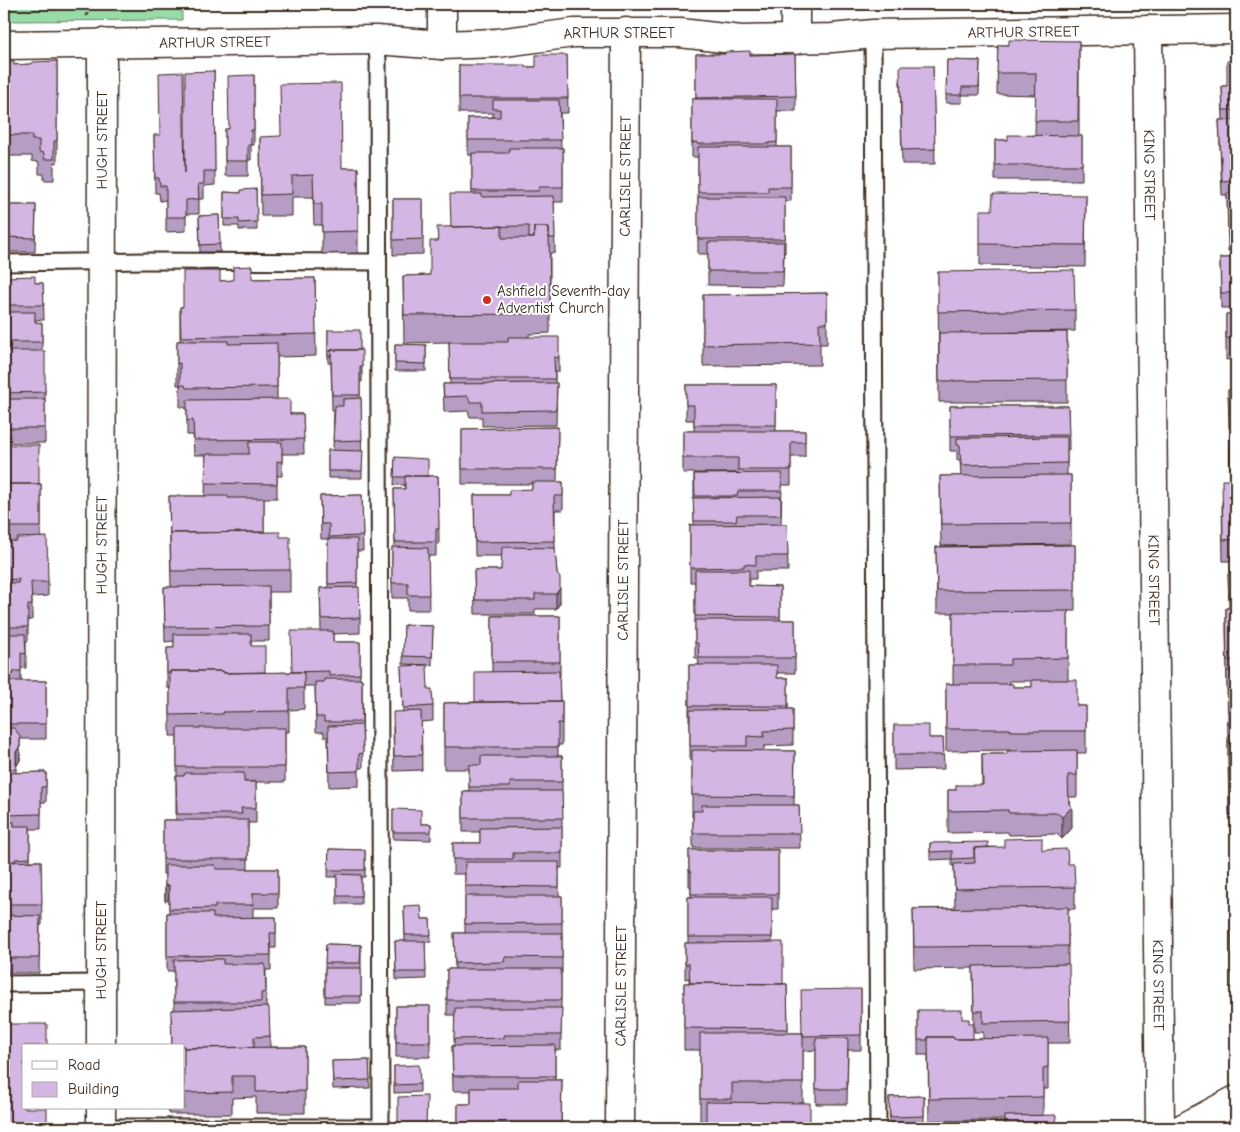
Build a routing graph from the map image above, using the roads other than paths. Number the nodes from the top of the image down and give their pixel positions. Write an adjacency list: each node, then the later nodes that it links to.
1 (442, 4): 11 (street)
2 (794, 4): 8 (street)
3 (1236, 29): 4 (street, ARTHUR STREET)
4 (1148, 30): 6 (street, ARTHUR STREET); 23 (street, KING STREET)
5 (626, 32): 8 (street, ARTHUR STREET); 11 (street, ARTHUR STREET); 21 (street, CARLISLE STREET)
6 (872, 34): 8 (street, ARTHUR STREET); 22 (lane)
7 (376, 40): 9 (street, ARTHUR STREET); 11 (street, ARTHUR STREET); 14 (lane)
8 (795, 40)
9 (102, 43): 10 (street, ARTHUR STREET); 12 (street, HUGH STREET)
10 (4, 45)
11 (442, 45)
12 (102, 261): 13 (lane); 14 (lane); 15 (street, HUGH STREET)
13 (4, 262)
14 (378, 262): 20 (lane)
15 (101, 983): 16 (lane); 17 (street, HUGH STREET)
16 (4, 984)
17 (101, 1044)
18 (1236, 1100): 24 (street)
19 (101, 1121): 20 (lane)
20 (381, 1127)
21 (620, 1128)
22 (878, 1128)
23 (1160, 1128)
24 (1183, 1128)

